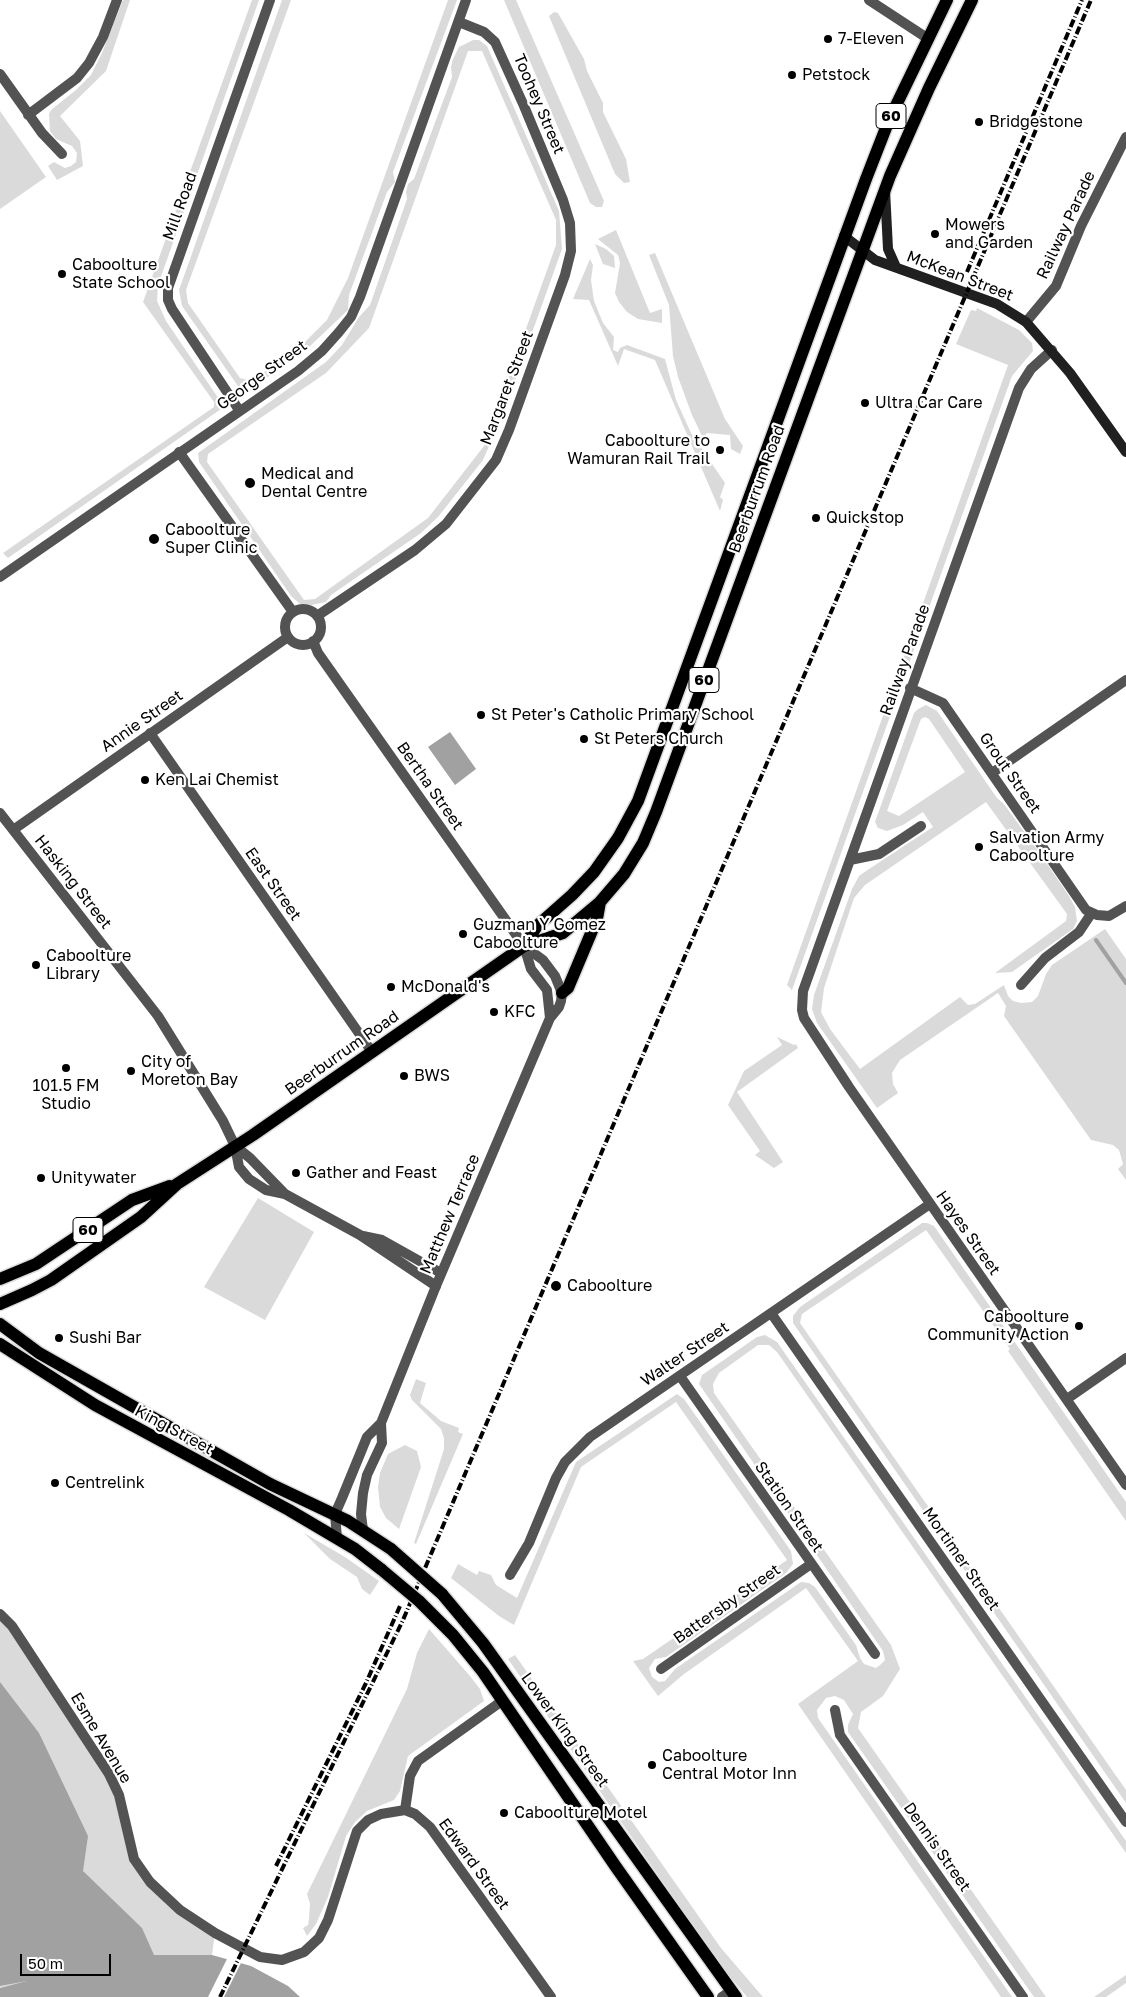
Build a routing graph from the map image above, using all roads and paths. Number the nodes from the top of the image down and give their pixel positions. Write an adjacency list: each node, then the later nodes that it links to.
1 (117, 0): 10 (street)
2 (270, 0): 20 (street, Mill Road)
3 (466, 0): 7 (street)
4 (869, 0): 8 (street)
5 (947, 0): 8 (main road, Beerburrum Road / 60)
6 (972, 0): 13 (main road, Beerburrum Road / 60)
7 (459, 22): 15 (street, Toohey Street); 20 (street, George Street)
8 (927, 38): 14 (main road, Beerburrum Road / 60)
9 (0, 74): 10 (street)
10 (28, 114): 12 (street)
11 (1126, 137): 18 (street, Railway Parade)
12 (62, 154)
13 (885, 190): 16 (main road, Beerburrum Road / 60); 17 (main road)
14 (844, 236): 16 (main road, McKean Street); 39 (main road, Beerburrum Road / 60)
15 (571, 241): 25 (street, Margaret Street)
16 (862, 252): 17 (main road, McKean Street); 36 (main road, Beerburrum Road / 60)
17 (896, 268): 18 (main road, McKean Street)
18 (1026, 322): 19 (main road, McKean Street)
19 (1052, 350): 22 (main road, McKean Street); 29 (street, Railway Parade)
20 (240, 410): 21 (street, George Street)
21 (179, 452): 23 (street, George Street); 24 (street)
22 (1126, 452)
23 (0, 577)
24 (293, 612): 25 (street); 26 (street)
25 (317, 616): 27 (street)
26 (288, 636): 27 (street); 30 (street, Annie Street)
27 (313, 641): 39 (street, Bertha Street)
28 (1126, 680): 31 (street)
29 (910, 688): 31 (street, Grout Street); 35 (street, Railway Parade)
30 (150, 733): 34 (street, Annie Street); 44 (street, East Street)
31 (992, 774): 38 (street, Grout Street)
32 (0, 813): 34 (street, Hasking Street)
33 (921, 826): 35 (street)
34 (13, 830): 45 (street, Hasking Street)
35 (850, 860): 41 (street, Railway Parade)
36 (600, 902): 39 (main road, Beerburrum Road / 60); 42 (main road)
37 (1126, 906): 38 (street)
38 (1091, 914): 40 (street)
39 (524, 946): 42 (street); 43 (street, Matthew Terrace); 44 (main road, Beerburrum Road / 60)
40 (1021, 985)
41 (803, 991): 48 (street, Hayes Street)
42 (562, 994): 43 (street, Matthew Terrace)
43 (550, 1018): 50 (street, Matthew Terrace)
44 (372, 1052): 45 (main road, Beerburrum Road / 60)
45 (234, 1146): 46 (main road, Beerburrum Road / 60); 47 (street); 47 (street, Hasking Street)
46 (176, 1184): 51 (main road, Beerburrum Road / 60); 53 (main road, Beerburrum Road / 60)
47 (285, 1194): 49 (street)
48 (930, 1204): 54 (street, Walter Street); 59 (street, Hayes Street)
49 (360, 1236): 50 (street); 52 (street)
50 (441, 1273): 52 (street, Matthew Terrace)
51 (0, 1279)
52 (436, 1286): 60 (street, Matthew Terrace)
53 (0, 1304)
54 (771, 1313): 58 (street, Walter Street); 73 (street, Mortimer Street)
55 (0, 1324): 62 (main road, King Street)
56 (0, 1344): 64 (main road, King Street)
57 (1126, 1358): 59 (street)
58 (680, 1376): 65 (street, Station Street); 66 (street, Walter Street)
59 (1067, 1399): 61 (street, Hayes Street)
60 (381, 1422): 62 (street, Matthew Terrace); 63 (street, Matthew Terrace)
61 (1126, 1485)
62 (335, 1514): 63 (main road, Lower King Street); 64 (street, Matthew Terrace)
63 (363, 1530): 74 (main road, Lower King Street, bridge)
64 (337, 1538): 70 (main road, Lower King Street, bridge)
65 (811, 1564): 68 (street, Station Street); 69 (street, Battersby Street)
66 (510, 1575)
67 (0, 1614): 72 (street, Esme Avenue)
68 (875, 1654)
69 (661, 1669)
70 (502, 1701): 72 (street); 76 (main road, Lower King Street)
71 (835, 1710): 77 (street, Dennis Street)
72 (404, 1810): 75 (street, Edward Street)
73 (1126, 1822)
74 (730, 1995)
75 (550, 1997)
76 (708, 1997)
77 (1023, 1997)

